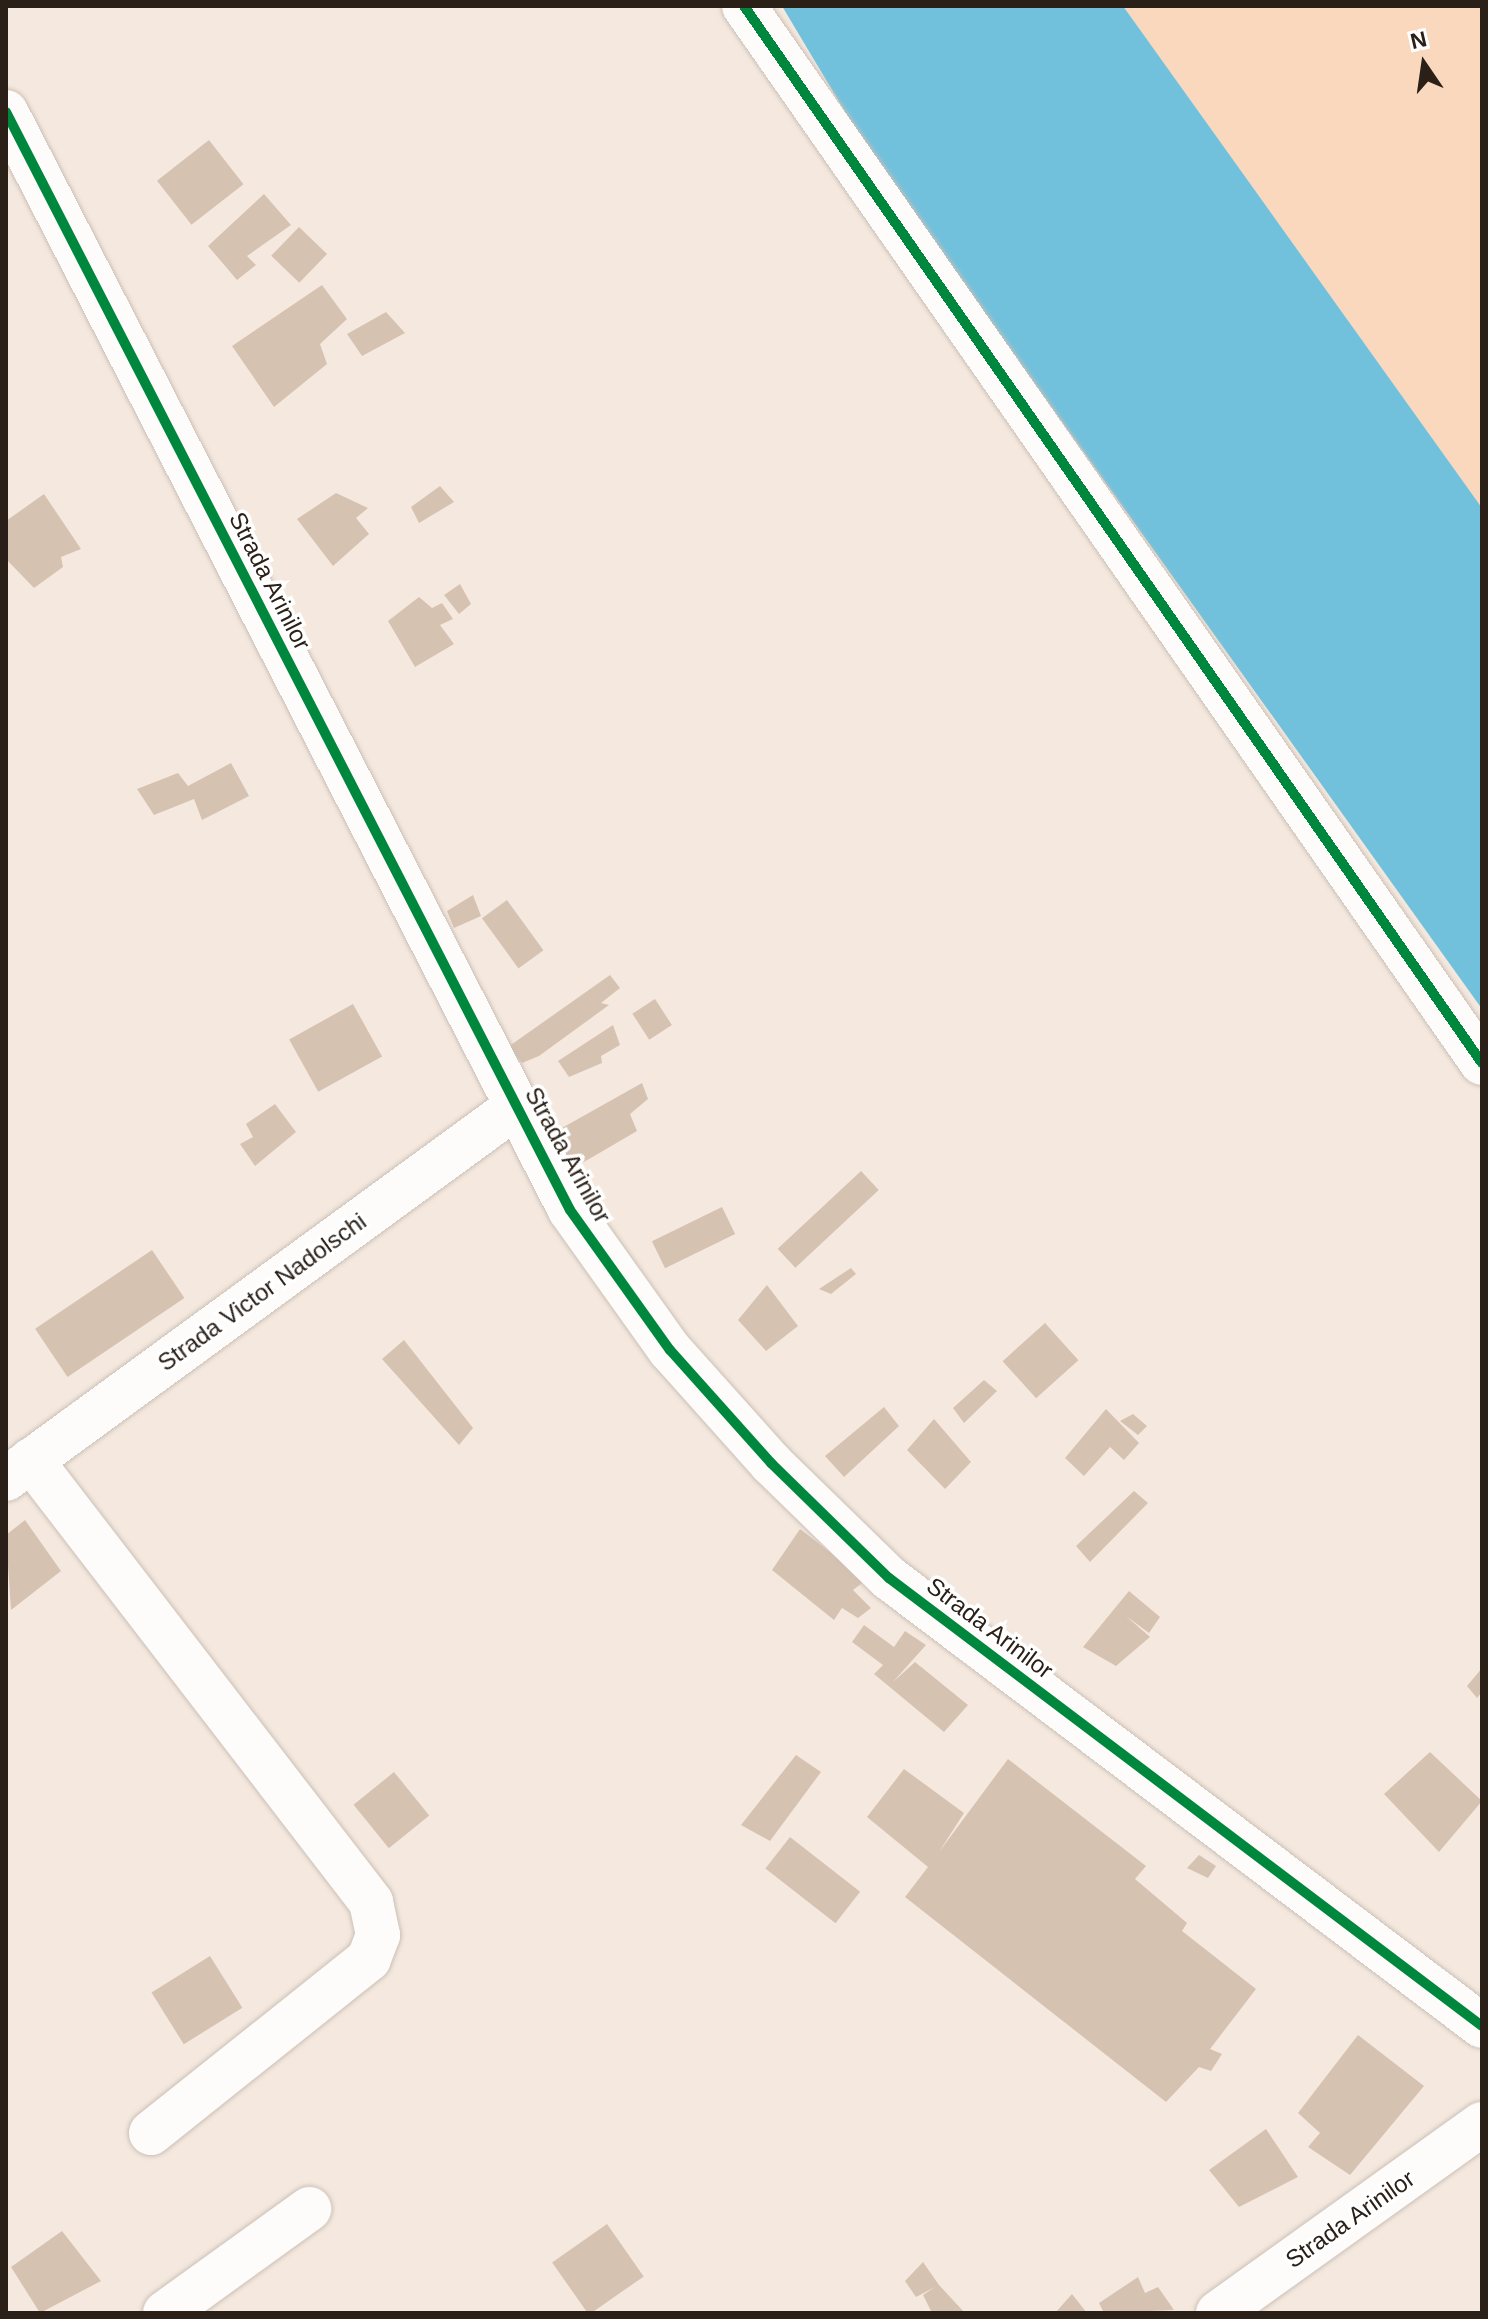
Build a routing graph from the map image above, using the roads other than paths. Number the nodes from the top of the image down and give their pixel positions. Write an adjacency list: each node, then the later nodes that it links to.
1 (744, 6): 3 (street)
2 (6, 112): 4 (street, Strada Arinilor)
3 (1482, 1063)
4 (517, 1106): 5 (street, Strada Victor Nadolschi); 6 (street, Strada Arinilor)
5 (19, 1470): 8 (street)
6 (1482, 2026)
7 (1482, 2124): 11 (street, Strada Arinilor)
8 (151, 2133)
9 (309, 2209): 10 (street)
10 (165, 2313)
11 (1218, 2313)

